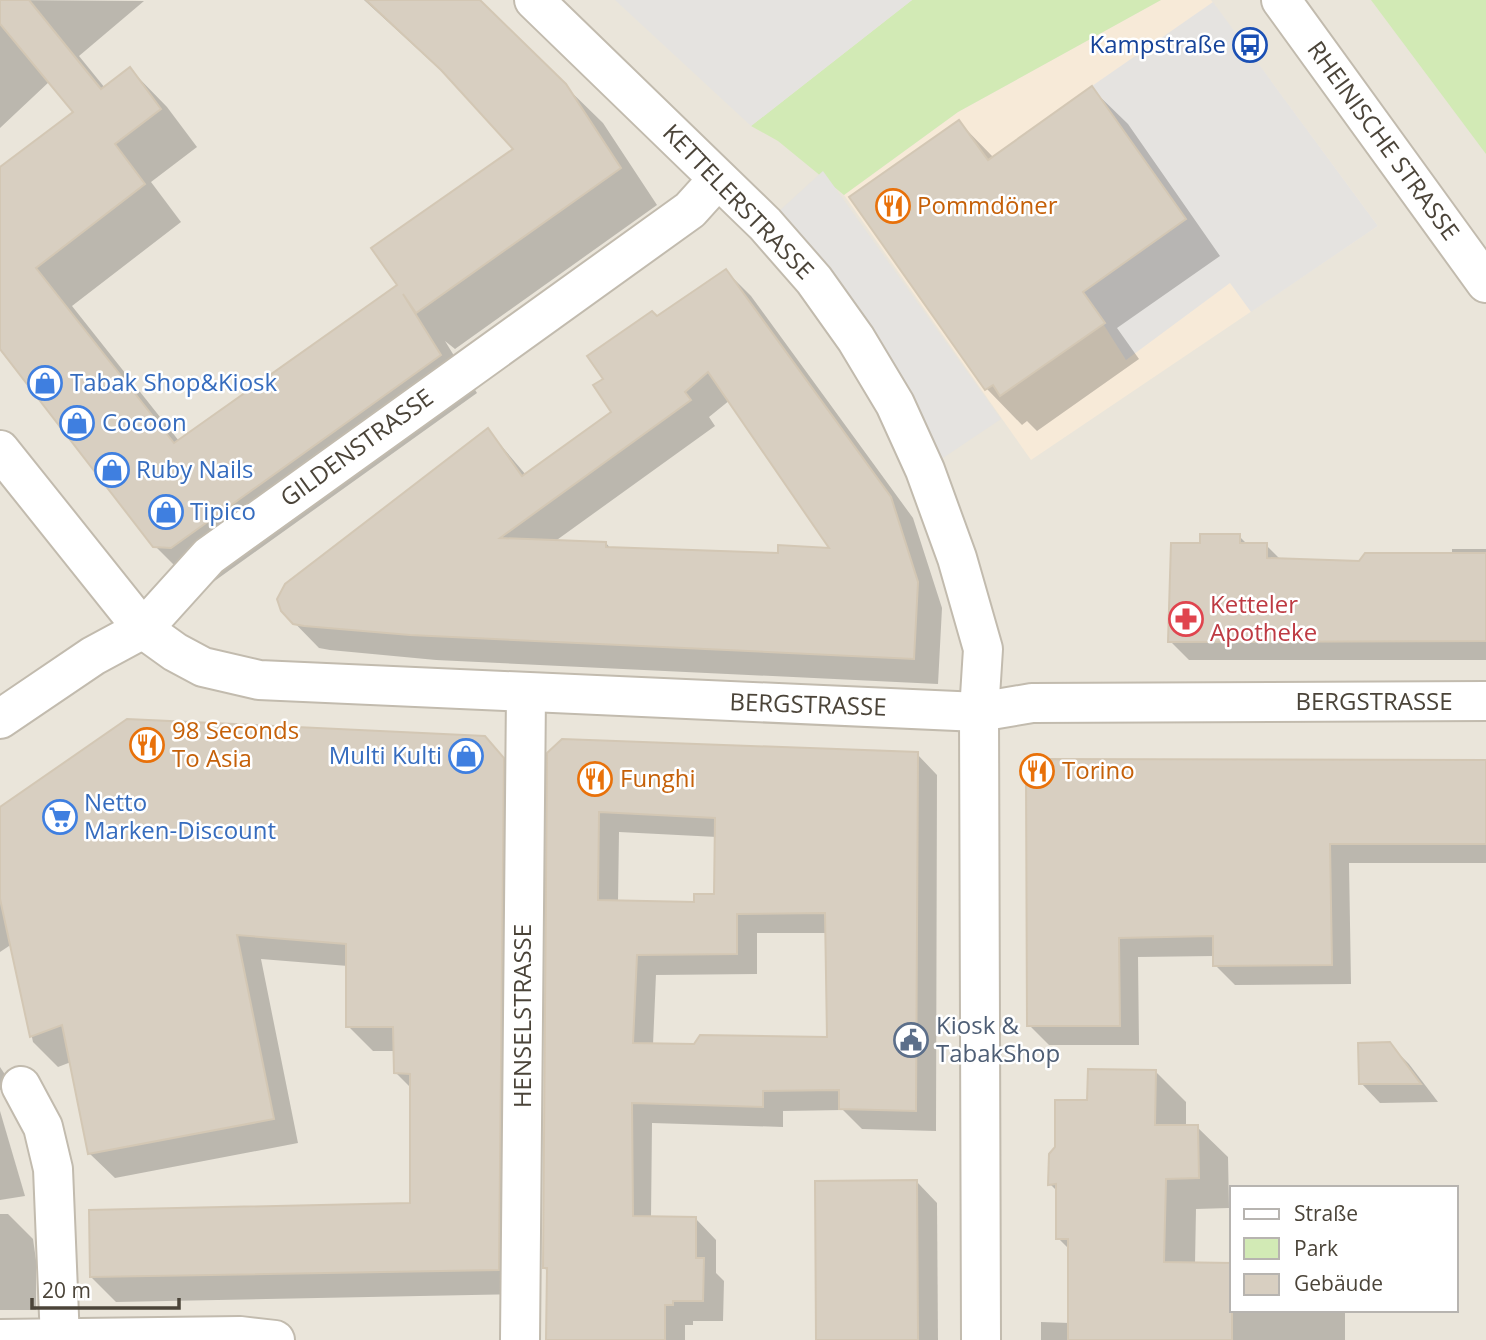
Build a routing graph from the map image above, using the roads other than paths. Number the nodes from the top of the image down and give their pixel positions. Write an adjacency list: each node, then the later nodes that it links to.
1 (534, 0): 3 (street, KETTELERSTRASSE)
2 (1281, 0): 4 (street, RHEINISCHE STRASSE)
3 (718, 179): 6 (street, GILDENSTRASSE); 9 (street, KETTELERSTRASSE)
4 (1486, 282)
5 (0, 450): 6 (street, BERGSTRASSE)
6 (142, 629): 7 (street, BERGSTRASSE); 10 (street, GILDENSTRASSE)
7 (526, 693): 9 (street, BERGSTRASSE); 15 (street, HENSELSTRASSE)
8 (1486, 701): 9 (street, BERGSTRASSE)
9 (979, 712): 16 (street, KETTELERSTRASSE)
10 (0, 719)
11 (21, 1086): 13 (street)
12 (0, 1339): 13 (street)
13 (60, 1339): 14 (street)
14 (275, 1340)
15 (520, 1340)
16 (981, 1340)

